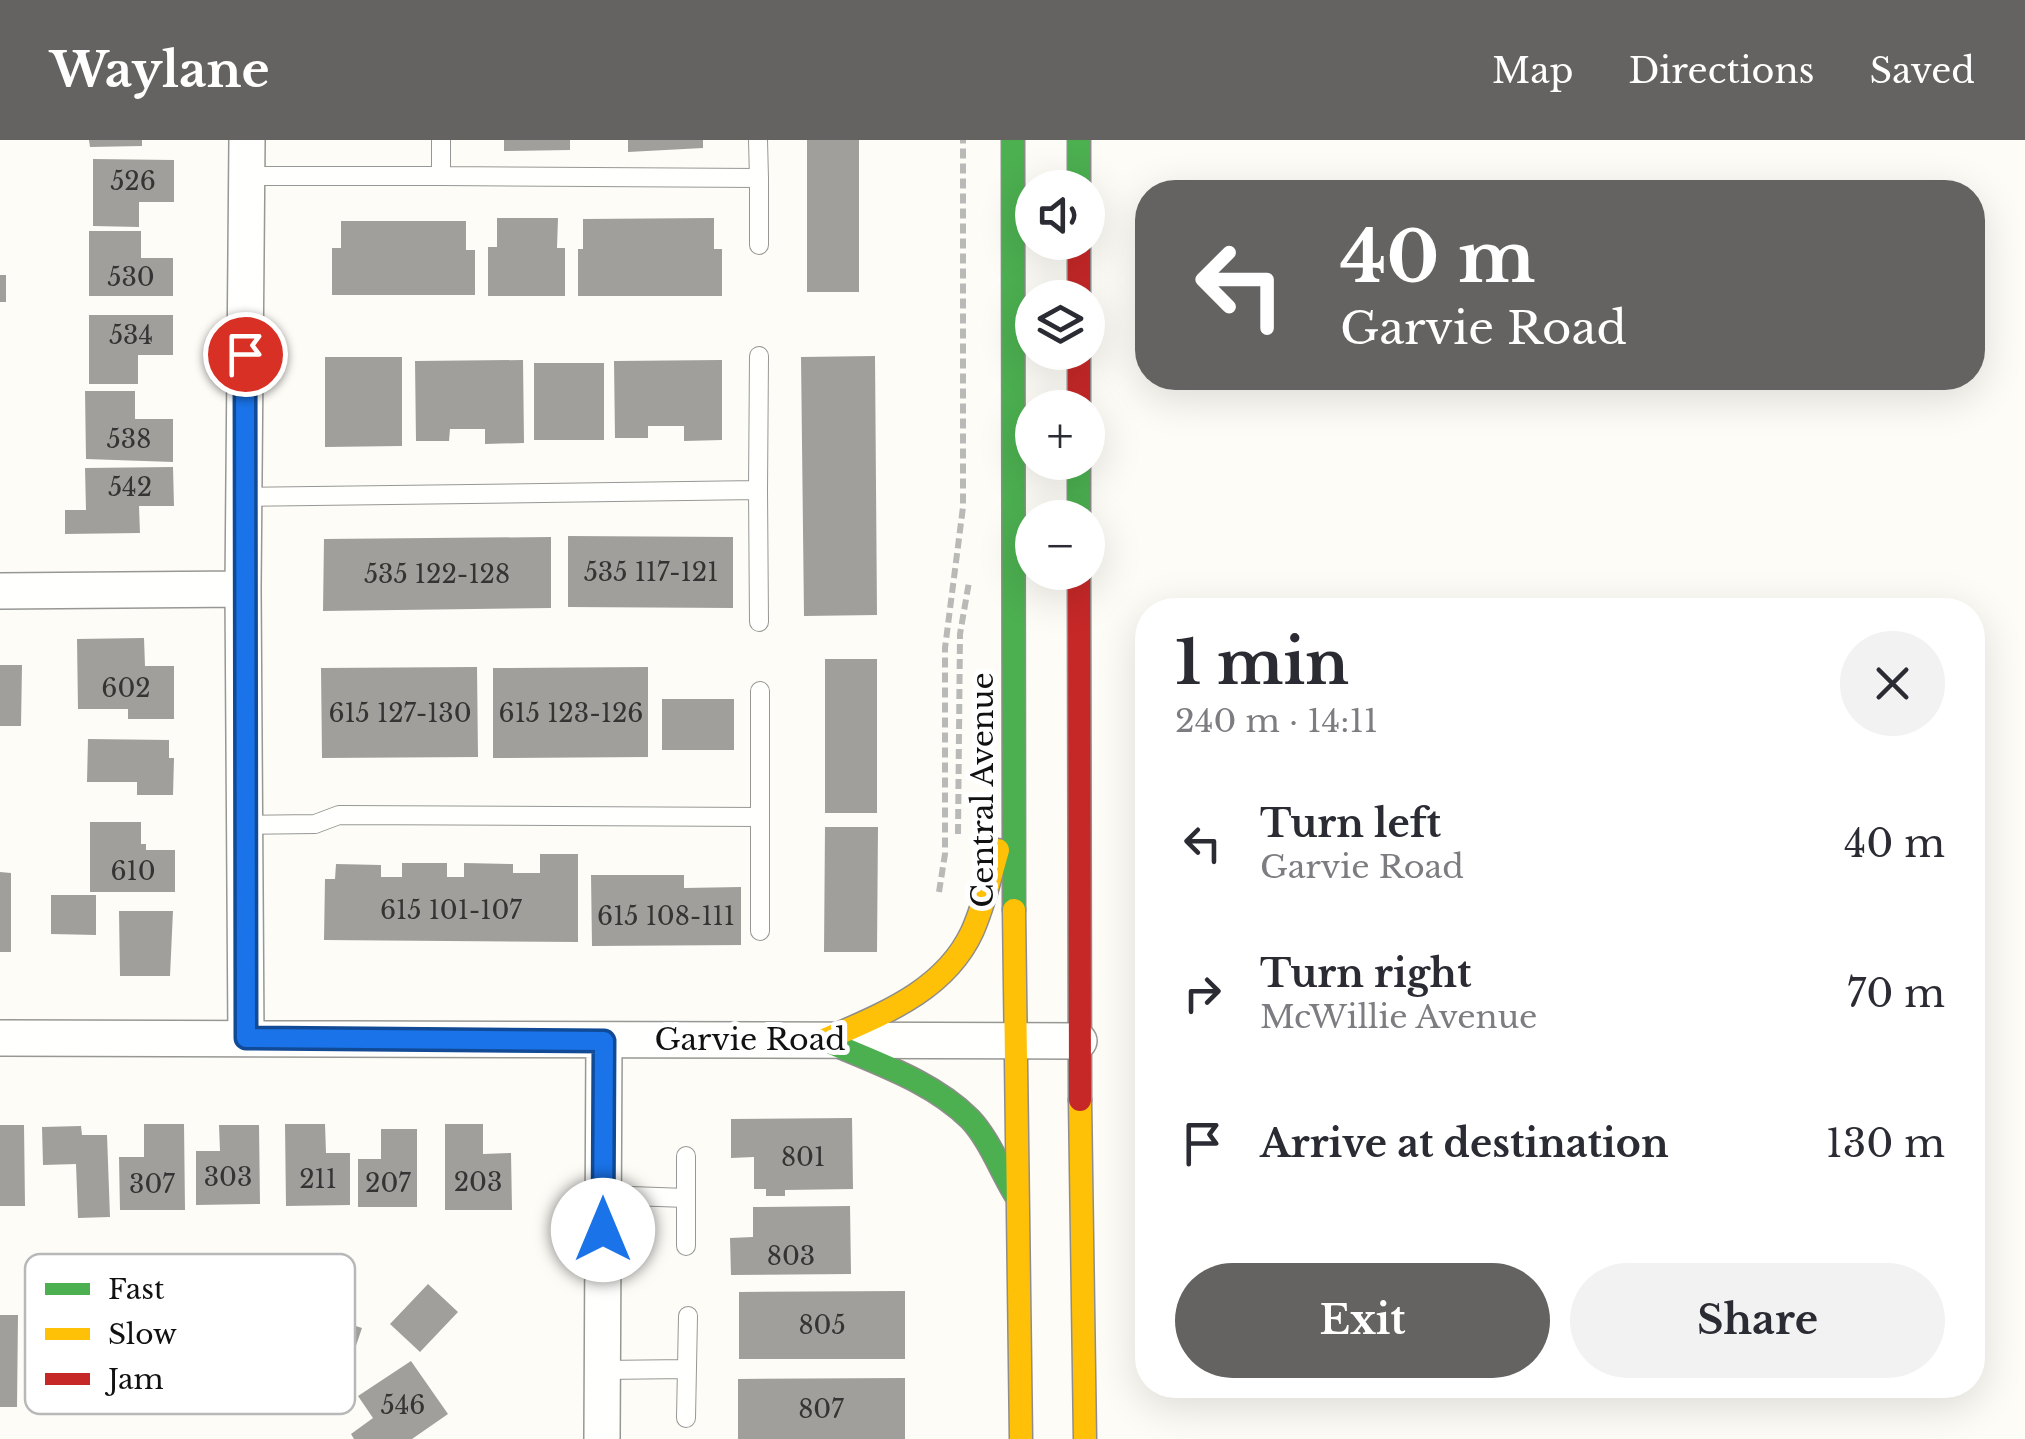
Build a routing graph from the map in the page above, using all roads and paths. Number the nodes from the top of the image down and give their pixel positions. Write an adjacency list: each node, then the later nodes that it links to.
1 (247, 140): 8 (street)
2 (442, 140): 9 (lane)
3 (758, 140): 10 (lane)
4 (963, 140): 25 (path)
5 (1013, 140): 21 (main road, Central Avenue)
6 (1079, 140): 7 (main road)
7 (1079, 170)
8 (246, 176): 9 (lane); 14 (street)
9 (441, 176): 10 (lane)
10 (758, 178): 11 (lane)
11 (759, 245)
12 (759, 356): 13 (lane)
13 (758, 490): 14 (lane); 19 (lane)
14 (244, 497): 16 (street)
15 (970, 575): 24 (path)
16 (243, 589): 18 (street); 23 (street)
17 (1079, 590): 32 (main road)
18 (0, 591)
19 (758, 622)
20 (760, 690): 22 (lane)
21 (1012, 802): 29 (main road); 31 (main road, Central Avenue)
22 (760, 817): 23 (lane); 26 (lane)
23 (245, 825): 28 (street)
24 (958, 835)
25 (939, 894)
26 (760, 931)
27 (0, 1038): 28 (street, Garvie Road)
28 (246, 1038): 30 (street, Garvie Road)
29 (824, 1040): 30 (street, Garvie Road); 31 (street, Garvie Road); 36 (main road)
30 (604, 1041): 34 (street)
31 (1014, 1041): 32 (street, Garvie Road); 36 (main road, Central Avenue)
32 (1079, 1041): 44 (main road)
33 (686, 1156): 35 (lane)
34 (603, 1195): 35 (lane); 40 (street)
35 (686, 1198): 37 (lane)
36 (1018, 1198): 43 (main road, Central Avenue)
37 (686, 1246)
38 (688, 1316): 39 (lane)
39 (687, 1369): 40 (lane); 41 (lane)
40 (602, 1370): 42 (street)
41 (686, 1418)
42 (602, 1439)
43 (1021, 1439)
44 (1085, 1439)

